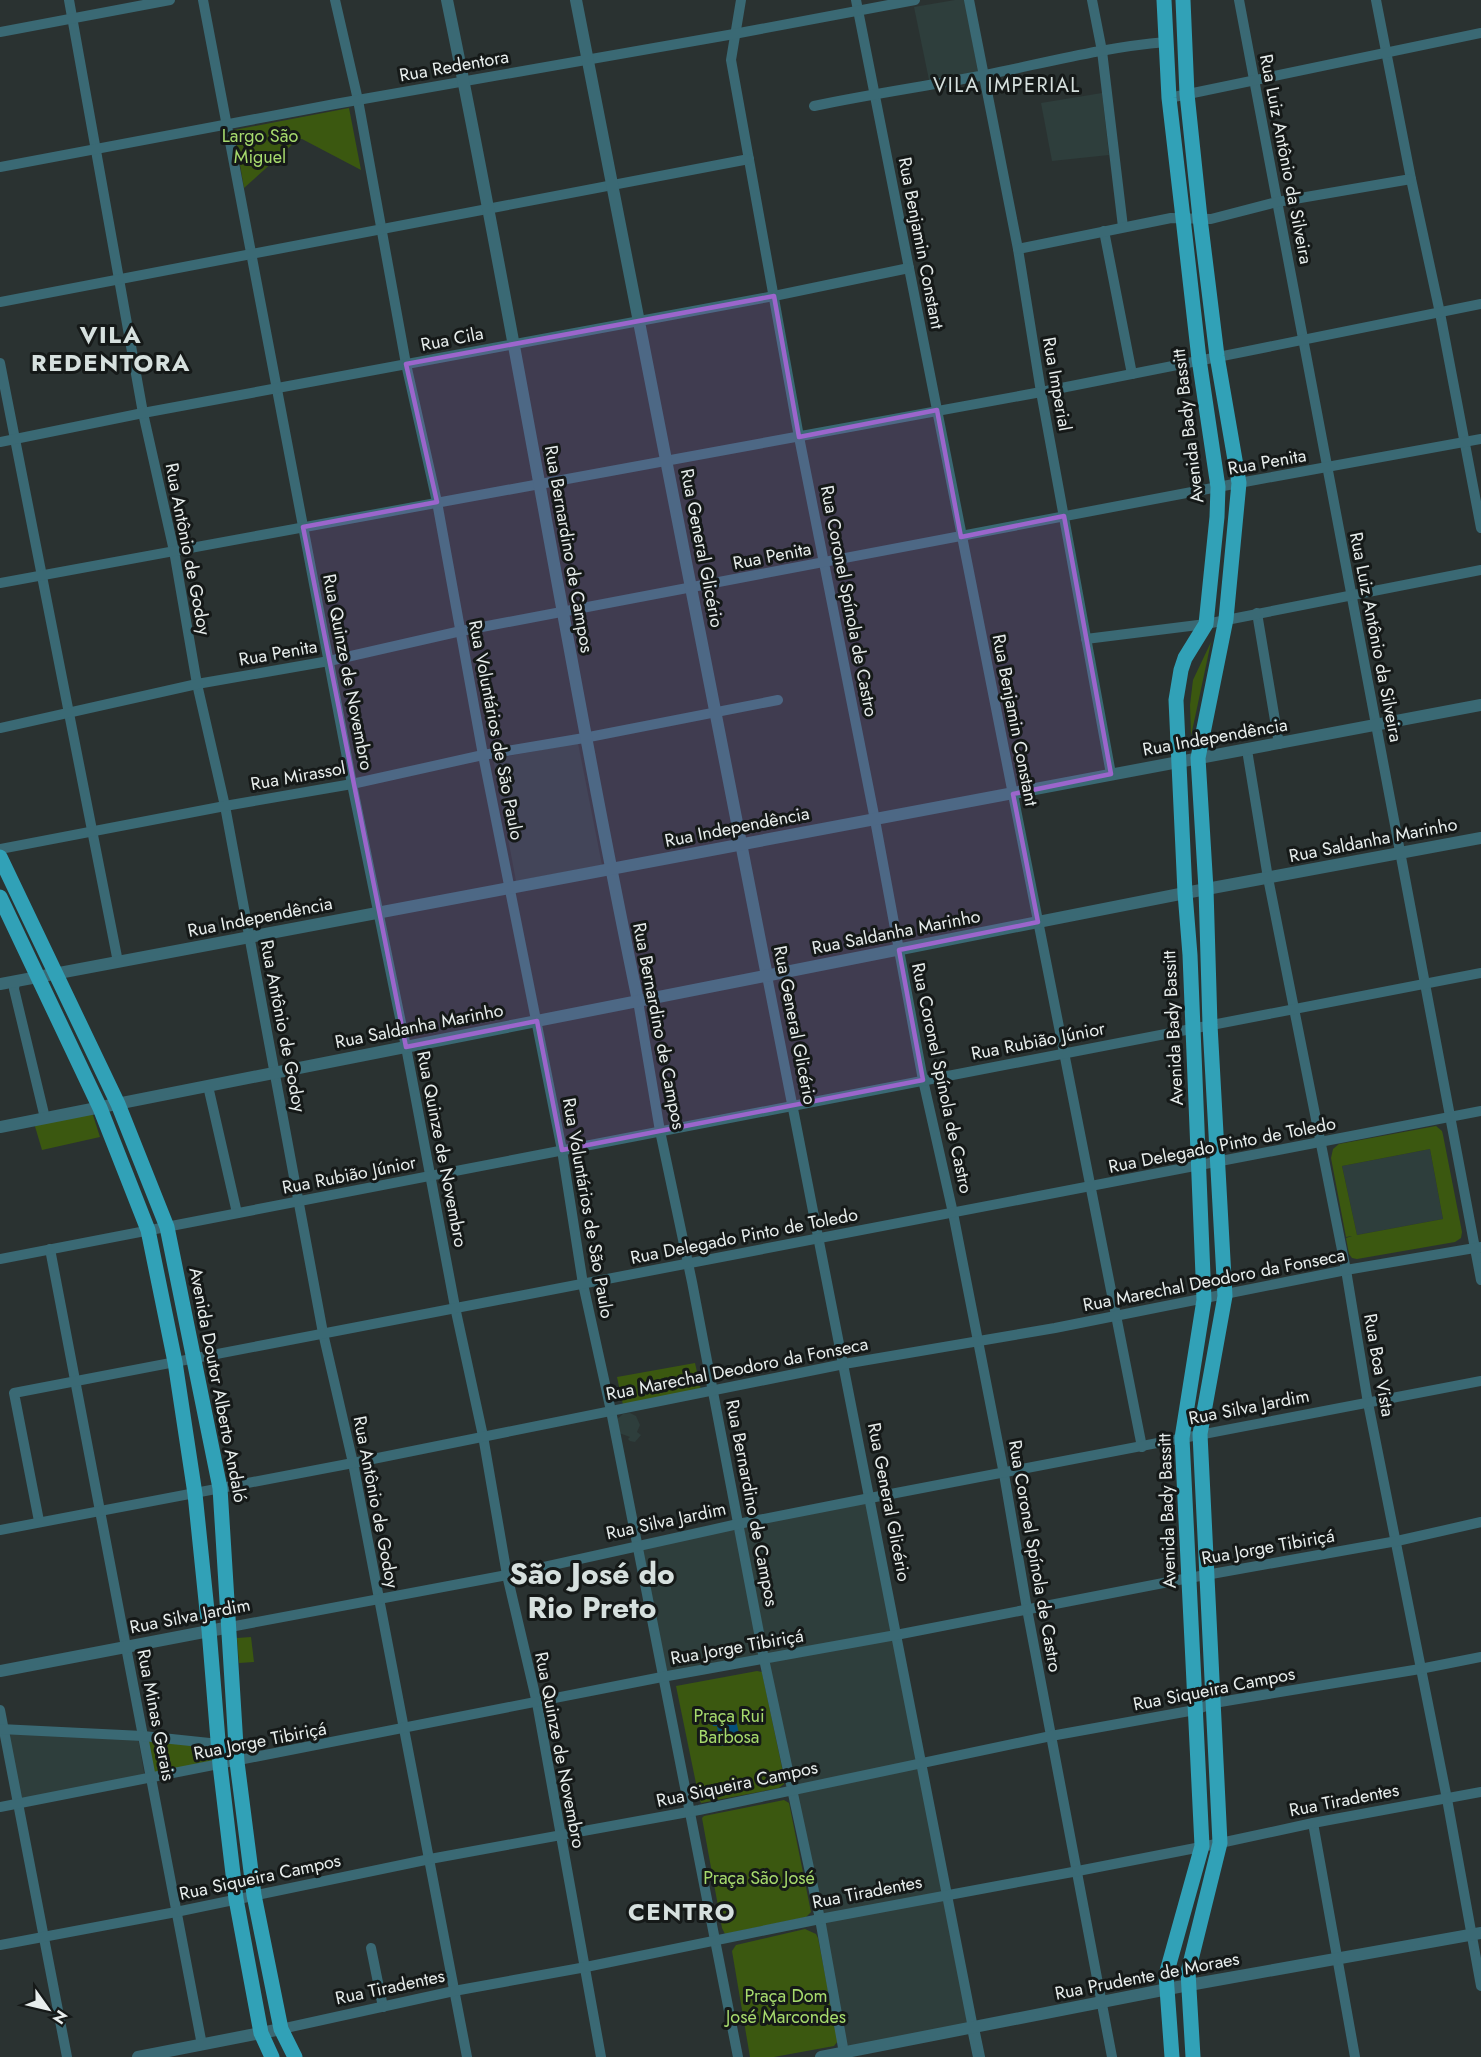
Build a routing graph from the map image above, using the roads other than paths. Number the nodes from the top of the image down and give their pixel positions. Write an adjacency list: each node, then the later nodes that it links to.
1 (69, 0): 16 (street, Rua Antônio de Godoy)
2 (170, 0): 16 (street)
3 (202, 0): 32 (street, Rua Quinze de Novembro)
4 (335, 0): 30 (street, Rua Voluntários de São Paulo)
5 (447, 0): 26 (street, Rua Bernardino de Campos)
6 (576, 0): 23 (street, Rua General Glicério)
7 (741, 0): 19 (street, Rua Coronel Spínola de Castro)
8 (915, 0): 15 (street, Rua Redentora)
9 (969, 0): 24 (street, Rua Imperial)
10 (1092, 0): 21 (street)
11 (1164, 0): 20 (main road, Avenida Bady Bassitt)
12 (1183, 0): 28 (main road, Avenida Bady Bassitt)
13 (1239, 0): 25 (street, Rua Luiz Antônio da Silveira)
14 (1376, 0): 22 (street)
15 (857, 5): 19 (street, Rua Redentora); 27 (street, Rua Benjamin Constant)
16 (73, 18): 17 (street); 33 (street, Rua Antônio de Godoy)
17 (0, 32)
18 (1481, 33): 22 (street)
19 (734, 34): 23 (street, Rua Redentora); 34 (street, Rua Coronel Spínola de Castro)
20 (1166, 42): 21 (street); 29 (main road, Avenida Bady Bassitt)
21 (1102, 51): 24 (street); 42 (street)
22 (1385, 53): 25 (street); 36 (street)
23 (587, 59): 26 (street, Rua Redentora); 37 (street, Rua General Glicério)
24 (983, 75): 27 (street); 45 (street, Rua Imperial)
25 (1254, 80): 28 (street); 38 (street, Rua Luiz Antônio da Silveira)
26 (464, 82): 30 (street, Rua Redentora); 39 (street, Rua Bernardino de Campos)
27 (874, 93): 31 (street); 47 (street, Rua Benjamin Constant)
28 (1187, 94): 29 (street); 41 (main road, Avenida Bady Bassitt)
29 (1169, 98): 40 (main road, Avenida Bady Bassitt)
30 (358, 100): 32 (street, Rua Redentora); 43 (street, Rua Voluntários de São Paulo)
31 (814, 106)
32 (226, 125): 33 (street, Rua Redentora); 46 (street, Rua Quinze de Novembro)
33 (96, 150): 35 (street, Rua Redentora); 48 (street, Rua Antônio de Godoy)
34 (749, 159): 37 (street); 49 (street, Rua Coronel Spínola de Castro)
35 (0, 167)
36 (1411, 179): 38 (street); 52 (street)
37 (613, 185): 39 (street); 53 (street, Rua General Glicério)
38 (1277, 202): 41 (street); 54 (street, Rua Luiz Antônio da Silveira)
39 (488, 209): 43 (street); 55 (street, Rua Bernardino de Campos)
40 (1183, 218): 41 (street); 42 (street); 57 (main road, Avenida Bady Bassitt)
41 (1200, 218): 56 (main road, Avenida Bady Bassitt)
42 (1123, 227): 44 (street)
43 (382, 229): 46 (street); 59 (street, Rua Voluntários de São Paulo)
44 (1104, 231): 45 (street); 60 (street)
45 (1018, 249): 62 (street, Rua Imperial)
46 (250, 254): 48 (street); 61 (street, Rua Quinze de Novembro)
47 (909, 268): 49 (street, Rua Cila); 63 (street, Rua Benjamin Constant)
48 (119, 279): 50 (street); 64 (street, Rua Antônio de Godoy)
49 (774, 296): 53 (street, Rua Cila); 65 (street, Rua Coronel Spínola de Castro)
50 (0, 302)
51 (1481, 304): 52 (street)
52 (1440, 313): 54 (street); 69 (street)
53 (639, 321): 55 (street, Rua Cila); 70 (street, Rua General Glicério)
54 (1304, 341): 56 (street); 71 (street, Rua Luiz Antônio da Silveira)
55 (514, 344): 59 (street, Rua Cila); 72 (street, Rua Bernardino de Campos)
56 (1217, 356): 57 (street); 73 (main road, Avenida Bady Bassitt)
57 (1199, 359): 60 (street); 74 (main road, Avenida Bady Bassitt)
58 (0, 363): 66 (street)
59 (406, 364): 61 (street, Rua Cila); 75 (street, Rua Voluntários de São Paulo)
60 (1132, 374): 62 (street)
61 (277, 388): 64 (street, Rua Cila); 77 (street, Rua Quinze de Novembro)
62 (1041, 392): 63 (street); 76 (street, Rua Imperial)
63 (937, 410): 65 (street); 79 (street, Rua Benjamin Constant)
64 (143, 412): 66 (street, Rua Cila); 80 (street, Rua Antônio de Godoy)
65 (799, 437): 70 (street); 81 (street, Rua Coronel Spínola de Castro)
66 (15, 439): 68 (street, Rua Cila); 83 (street)
67 (1481, 440): 69 (street, Rua Penita)
68 (0, 442)
69 (1465, 443): 71 (street, Rua Penita); 78 (street)
70 (666, 459): 72 (street); 85 (street, Rua General Glicério)
71 (1328, 468): 73 (street, Rua Penita); 86 (street, Rua Luiz Antônio da Silveira)
72 (540, 483): 75 (street); 87 (street, Rua Bernardino de Campos)
73 (1239, 483): 74 (street, Rua Penita); 89 (main road, Avenida Bady Bassitt)
74 (1218, 488): 76 (street, Rua Penita); 90 (main road, Avenida Bady Bassitt)
75 (437, 502): 77 (street); 91 (street, Rua Voluntários de São Paulo)
76 (1064, 516): 79 (street, Rua Penita); 92 (street, Rua Imperial)
77 (303, 527): 80 (street); 93 (street, Rua Quinze de Novembro)
78 (1481, 528)
79 (961, 537): 81 (street, Rua Penita); 109 (street, Rua Benjamin Constant)
80 (174, 550): 83 (street); 94 (street, Rua Antônio de Godoy)
81 (825, 563): 85 (street, Rua Penita); 111 (street, Rua Coronel Spínola de Castro)
82 (1481, 570): 86 (street)
83 (42, 575): 84 (street); 98 (street)
84 (0, 583)
85 (692, 588): 87 (street, Rua Penita); 97 (street, Rua General Glicério)
86 (1352, 595): 88 (street); 99 (street, Rua Luiz Antônio da Silveira)
87 (562, 613): 91 (street, Rua Penita); 101 (street, Rua Bernardino de Campos)
88 (1257, 613): 89 (street); 102 (street)
89 (1226, 619): 90 (street); 105 (main road, Avenida Bady Bassitt)
90 (1206, 624): 92 (street); 106 (main road, Avenida Bady Bassitt)
91 (461, 631): 93 (street, Rua Penita); 104 (street, Rua Voluntários de São Paulo)
92 (1086, 639): 107 (street, Rua Imperial)
93 (329, 661): 94 (street, Rua Penita); 108 (street, Rua Quinze de Novembro)
94 (197, 684): 98 (street, Rua Penita); 110 (street, Rua Antônio de Godoy)
95 (778, 700): 97 (street, Rua Mirassol)
96 (1481, 705): 99 (street, Rua Independência)
97 (716, 712): 101 (street, Rua Mirassol); 114 (street, Rua General Glicério)
98 (69, 713): 100 (street, Rua Penita); 112 (street)
99 (1376, 725): 102 (street, Rua Independência); 116 (street, Rua Luiz Antônio da Silveira)
100 (0, 728)
101 (584, 738): 104 (street, Rua Mirassol); 118 (street, Rua Bernardino de Campos)
102 (1279, 744): 103 (street, Rua Independência)
103 (1247, 750): 105 (street, Rua Independência); 119 (street, Rua Boa Vista)
104 (483, 755): 108 (street, Rua Mirassol); 120 (street, Rua Voluntários de São Paulo)
105 (1198, 758): 106 (street, Rua Independência); 121 (main road, Avenida Bady Bassitt)
106 (1180, 762): 107 (street, Rua Independência); 122 (main road, Avenida Bady Bassitt)
107 (1111, 774): 109 (street, Rua Independência)
108 (352, 784): 110 (street, Rua Mirassol); 124 (street, Rua Quinze de Novembro)
109 (1013, 794): 111 (street, Rua Independência); 125 (street, Rua Benjamin Constant)
110 (225, 806): 112 (street, Rua Mirassol); 126 (street, Rua Antônio de Godoy)
111 (875, 820): 114 (street, Rua Independência); 127 (street, Rua Coronel Spínola de Castro)
112 (92, 831): 115 (street, Rua Mirassol); 128 (street)
113 (1481, 838): 116 (street, Rua Saldanha Marinho)
114 (742, 845): 118 (street, Rua Independência); 131 (street, Rua General Glicério)
115 (0, 849)
116 (1400, 853): 119 (street, Rua Saldanha Marinho); 134 (street, Rua Luiz Antônio da Silveira)
117 (0, 857): 130 (main road, Avenida Doutor Alberto Andaló)
118 (610, 869): 120 (street, Rua Independência); 136 (street, Rua Bernardino de Campos)
119 (1268, 878): 121 (street, Rua Saldanha Marinho); 137 (street, Rua Boa Vista)
120 (510, 888): 124 (street, Rua Independência); 138 (street, Rua Voluntários de São Paulo)
121 (1206, 889): 122 (street, Rua Saldanha Marinho); 139 (main road, Avenida Bady Bassitt)
122 (1185, 893): 125 (street, Rua Saldanha Marinho); 140 (main road, Avenida Bady Bassitt)
123 (2, 906): 132 (main road, Avenida Doutor Alberto Andaló)
124 (379, 913): 126 (street, Rua Independência); 141 (street, Rua Quinze de Novembro)
125 (1038, 922): 127 (street, Rua Saldanha Marinho); 142 (street, Rua Benjamin Constant)
126 (249, 938): 128 (street, Rua Independência); 143 (street, Rua Antônio de Godoy)
127 (899, 950): 131 (street, Rua Saldanha Marinho); 144 (street, Rua Coronel Spínola de Castro)
128 (118, 962): 130 (street, Rua Independência)
129 (1481, 973): 134 (street, Rua Rubião Júnior)
130 (56, 975): 132 (street, Rua Independência); 146 (main road, Avenida Doutor Alberto Andaló)
131 (767, 976): 136 (street, Rua Saldanha Marinho); 147 (street, Rua General Glicério)
132 (39, 977): 133 (street, Rua Independência); 148 (main road, Avenida Doutor Alberto Andaló)
133 (15, 982): 135 (street, Rua Independência); 151 (street)
134 (1425, 983): 137 (street, Rua Rubião Júnior); 150 (street, Rua Luiz Antônio da Silveira)
135 (0, 984)
136 (638, 1001): 138 (street, Rua Saldanha Marinho); 153 (street, Rua Bernardino de Campos)
137 (1295, 1008): 139 (street, Rua Rubião Júnior); 154 (street, Rua Boa Vista)
138 (537, 1021): 141 (street, Rua Saldanha Marinho); 155 (street, Rua Voluntários de São Paulo)
139 (1210, 1024): 140 (street, Rua Rubião Júnior); 156 (main road, Avenida Bady Bassitt)
140 (1192, 1028): 142 (street, Rua Rubião Júnior); 157 (main road, Avenida Bady Bassitt)
141 (406, 1047): 143 (street, Rua Saldanha Marinho); 158 (street, Rua Quinze de Novembro)
142 (1064, 1053): 144 (street, Rua Rubião Júnior); 159 (street, Rua Benjamin Constant)
143 (275, 1073): 145 (street, Rua Saldanha Marinho); 160 (street, Rua Antônio de Godoy)
144 (923, 1080): 147 (street, Rua Rubião Júnior); 162 (street, Rua Coronel Spínola de Castro)
145 (208, 1086): 146 (street, Rua Saldanha Marinho); 161 (street)
146 (118, 1104): 148 (street, Rua Saldanha Marinho); 163 (main road, Avenida Doutor Alberto Andaló)
147 (793, 1105): 153 (street, Rua Rubião Júnior); 165 (street, Rua General Glicério)
148 (100, 1108): 151 (street, Rua Saldanha Marinho); 164 (main road, Avenida Doutor Alberto Andaló)
149 (1481, 1111): 150 (street, Rua Delegado Pinto de Toledo)
150 (1450, 1117): 154 (street, Rua Delegado Pinto de Toledo); 166 (street, Rua Luiz Antônio da Silveira)
151 (45, 1118): 152 (street, Rua Saldanha Marinho)
152 (0, 1126)
153 (660, 1131): 155 (street, Rua Rubião Júnior); 169 (street, Rua Bernardino de Campos)
154 (1320, 1143): 156 (street, Rua Delegado Pinto de Toledo); 170 (street, Rua Boa Vista)
155 (562, 1150): 158 (street, Rua Rubião Júnior); 172 (street, Rua Voluntários de São Paulo)
156 (1218, 1162): 157 (street, Rua Delegado Pinto de Toledo); 173 (main road, Avenida Bady Bassitt)
157 (1198, 1165): 159 (street, Rua Delegado Pinto de Toledo); 174 (main road, Avenida Bady Bassitt)
158 (430, 1176): 160 (street, Rua Rubião Júnior); 175 (street, Rua Quinze de Novembro)
159 (1090, 1186): 162 (street, Rua Delegado Pinto de Toledo); 176 (street, Rua Benjamin Constant)
160 (300, 1201): 161 (street, Rua Rubião Júnior); 177 (street, Rua Antônio de Godoy)
161 (237, 1213): 163 (street, Rua Rubião Júnior)
162 (953, 1213): 165 (street, Rua Delegado Pinto de Toledo); 178 (street, Rua Coronel Spínola de Castro)
163 (167, 1227): 164 (street, Rua Rubião Júnior); 179 (main road, Avenida Doutor Alberto Andaló)
164 (147, 1230): 167 (street, Rua Rubião Júnior); 180 (main road, Avenida Doutor Alberto Andaló)
165 (819, 1238): 169 (street, Rua Delegado Pinto de Toledo); 181 (street, Rua General Glicério)
166 (1478, 1247): 170 (street, Rua Marechal Deodoro da Fonseca); 171 (street, Rua Luiz Antônio da Silveira)
167 (50, 1249): 168 (street, Rua Rubião Júnior); 182 (street, Rua Minas Gerais)
168 (0, 1259)
169 (688, 1264): 172 (street, Rua Delegado Pinto de Toledo); 184 (street, Rua Bernardino de Campos)
170 (1346, 1270): 173 (street, Rua Marechal Deodoro da Fonseca); 185 (street, Rua Boa Vista)
171 (1481, 1280)
172 (584, 1284): 175 (street, Rua Delegado Pinto de Toledo); 186 (street, Rua Voluntários de São Paulo)
173 (1225, 1296): 174 (street, Rua Marechal Deodoro da Fonseca); 187 (main road, Avenida Bady Bassitt)
174 (1204, 1299): 176 (street, Rua Marechal Deodoro da Fonseca); 189 (main road, Avenida Bady Bassitt)
175 (455, 1307): 177 (street, Rua Delegado Pinto de Toledo); 188 (street, Rua Quinze de Novembro)
176 (1116, 1316): 178 (street, Rua Marechal Deodoro da Fonseca); 190 (street, Rua Benjamin Constant)
177 (323, 1334): 179 (street, Rua Delegado Pinto de Toledo); 191 (street, Rua Antônio de Godoy)
178 (978, 1341): 181 (street, Rua Marechal Deodoro da Fonseca); 192 (street, Rua Coronel Spínola de Castro)
179 (195, 1358): 180 (street, Rua Delegado Pinto de Toledo); 193 (main road, Avenida Doutor Alberto Andaló)
180 (175, 1362): 182 (street, Rua Delegado Pinto de Toledo); 194 (main road, Avenida Doutor Alberto Andaló)
181 (844, 1364): 184 (street, Rua Marechal Deodoro da Fonseca); 195 (street, Rua General Glicério)
182 (75, 1381): 196 (street, Rua Minas Gerais); 197 (street, Rua Delegado Pinto de Toledo)
183 (1481, 1381): 185 (street, Rua Silva Jardim)
184 (712, 1391): 186 (street, Rua Marechal Deodoro da Fonseca); 199 (street, Rua Bernardino de Campos)
185 (1368, 1403): 187 (street, Rua Silva Jardim); 201 (street, Rua Boa Vista)
186 (611, 1411): 188 (street, Rua Marechal Deodoro da Fonseca); 202 (street, Rua Voluntários de São Paulo)
187 (1200, 1434): 189 (street, Rua Silva Jardim); 203 (main road, Avenida Bady Bassitt)
188 (483, 1436): 191 (street, Rua Marechal Deodoro da Fonseca); 204 (street, Rua Quinze de Novembro)
189 (1182, 1438): 190 (street, Rua Silva Jardim); 205 (main road, Avenida Bady Bassitt)
190 (1142, 1447): 192 (street, Rua Silva Jardim)
191 (353, 1463): 193 (street, Rua Marechal Deodoro da Fonseca); 206 (street, Rua Antônio de Godoy)
192 (1004, 1474): 195 (street, Rua Silva Jardim); 207 (street, Rua Coronel Spínola de Castro)
193 (220, 1488): 194 (street, Rua Marechal Deodoro da Fonseca); 208 (main road, Avenida Doutor Alberto Andaló)
194 (195, 1494): 196 (street, Rua Marechal Deodoro da Fonseca); 209 (main road, Avenida Doutor Alberto Andaló)
195 (870, 1498): 199 (street, Rua Silva Jardim); 210 (street, Rua General Glicério)
196 (100, 1511): 197 (street, Rua Marechal Deodoro da Fonseca); 211 (street, Rua Minas Gerais)
197 (39, 1521): 200 (street, Rua Marechal Deodoro da Fonseca)
198 (1481, 1522): 201 (street, Rua Jorge Tibiriçá)
199 (738, 1524): 202 (street, Rua Silva Jardim); 213 (street, Rua Bernardino de Campos)
200 (0, 1530)
201 (1397, 1541): 203 (street, Rua Jorge Tibiriçá); 214 (street, Rua Boa Vista)
202 (636, 1546): 204 (street, Rua Silva Jardim); 216 (street, Rua Voluntários de São Paulo)
203 (1208, 1574): 205 (street, Rua Jorge Tibiriçá); 218 (main road, Avenida Bady Bassitt)
204 (507, 1575): 206 (street, Rua Silva Jardim); 217 (street, Rua Quinze de Novembro)
205 (1188, 1578): 207 (street, Rua Jorge Tibiriçá); 220 (main road, Avenida Bady Bassitt)
206 (378, 1599): 208 (street, Rua Silva Jardim); 222 (street, Rua Antônio de Godoy)
207 (1027, 1609): 210 (street, Rua Jorge Tibiriçá); 224 (street, Rua Coronel Spínola de Castro)
208 (230, 1627): 209 (street, Rua Silva Jardim); 226 (main road, Avenida Doutor Alberto Andaló)
209 (209, 1630): 211 (street, Rua Silva Jardim); 225 (main road, Avenida Doutor Alberto Andaló)
210 (897, 1635): 213 (street, Rua Jorge Tibiriçá); 227 (street, Rua General Glicério)
211 (126, 1647): 215 (street, Rua Silva Jardim); 223 (street, Rua Minas Gerais)
212 (1481, 1657): 214 (street, Rua Siqueira Campos)
213 (764, 1659): 216 (street, Rua Jorge Tibiriçá); 230 (street, Rua Bernardino de Campos)
214 (1420, 1669): 218 (street, Rua Siqueira Campos); 232 (street, Rua Boa Vista)
215 (0, 1671)
216 (662, 1677): 217 (street, Rua Jorge Tibiriçá); 235 (street, Rua Voluntários de São Paulo)
217 (537, 1703): 222 (street, Rua Jorge Tibiriçá); 237 (street, Rua Quinze de Novembro)
218 (1214, 1703): 220 (street, Rua Siqueira Campos); 238 (main road, Avenida Bady Bassitt)
219 (0, 1710): 221 (street)
220 (1195, 1710): 224 (street, Rua Siqueira Campos); 239 (main road, Avenida Bady Bassitt)
221 (2, 1729): 223 (street); 233 (street)
222 (404, 1729): 226 (street, Rua Jorge Tibiriçá); 240 (street, Rua Antônio de Godoy)
223 (143, 1736): 225 (street); 229 (street, Rua Minas Gerais)
224 (1051, 1736): 227 (street, Rua Siqueira Campos); 241 (street, Rua Coronel Spínola de Castro)
225 (219, 1744): 228 (main road, Avenida Doutor Alberto Andaló)
226 (237, 1762): 228 (street, Rua Jorge Tibiriçá); 242 (main road, Avenida Doutor Alberto Andaló)
227 (921, 1763): 230 (street, Rua Siqueira Campos); 243 (street, Rua General Glicério)
228 (220, 1765): 229 (street, Rua Jorge Tibiriçá); 244 (main road, Avenida Doutor Alberto Andaló)
229 (151, 1779): 233 (street, Rua Jorge Tibiriçá); 245 (street, Rua Minas Gerais)
230 (792, 1790): 235 (street, Rua Siqueira Campos); 246 (street, Rua Bernardino de Campos)
231 (1481, 1792): 232 (street, Rua Tiradentes)
232 (1447, 1799): 236 (street, Rua Tiradentes); 247 (street, Rua Boa Vista)
233 (18, 1804): 234 (street, Rua Jorge Tibiriçá); 248 (street)
234 (0, 1807)
235 (689, 1812): 237 (street, Rua Siqueira Campos); 249 (street, Rua Voluntários de São Paulo)
236 (1313, 1823): 238 (street, Rua Tiradentes); 252 (street)
237 (560, 1836): 240 (street, Rua Siqueira Campos); 253 (street, Rua Quinze de Novembro)
238 (1220, 1843): 239 (street, Rua Tiradentes); 254 (main road, Avenida Bady Bassitt)
239 (1202, 1846): 241 (street, Rua Tiradentes); 256 (main road, Avenida Bady Bassitt)
240 (430, 1859): 242 (street, Rua Siqueira Campos); 257 (street, Rua Antônio de Godoy)
241 (1078, 1871): 243 (street, Rua Tiradentes); 258 (street, Rua Coronel Spínola de Castro)
242 (254, 1895): 244 (street, Rua Siqueira Campos); 261 (main road, Avenida Doutor Alberto Andaló)
243 (947, 1895): 246 (street, Rua Tiradentes); 260 (street, Rua General Glicério)
244 (236, 1899): 245 (street, Rua Siqueira Campos); 262 (main road, Avenida Doutor Alberto Andaló)
245 (176, 1912): 248 (street, Rua Siqueira Campos); 263 (street, Rua Minas Gerais)
246 (820, 1919): 249 (street, Rua Tiradentes); 264 (street, Rua Bernardino de Campos)
247 (1476, 1934): 252 (street, Rua Prudente de Moraes); 255 (street, Rua Boa Vista)
248 (44, 1936): 250 (street, Rua Siqueira Campos); 265 (street)
249 (716, 1941): 253 (street, Rua Tiradentes); 271 (street, Rua Voluntários de São Paulo)
250 (0, 1945)
251 (371, 1948): 259 (street)
252 (1337, 1958): 254 (street, Rua Prudente de Moraes); 277 (street)
253 (586, 1967): 257 (street, Rua Tiradentes); 270 (street, Rua Quinze de Novembro)
254 (1188, 1985): 256 (street, Rua Prudente de Moraes); 276 (main road, Avenida Bady Bassitt)
255 (1481, 1986)
256 (1167, 1990): 258 (street, Rua Prudente de Moraes); 275 (main road, Avenida Bady Bassitt)
257 (454, 1991): 259 (street, Rua Tiradentes); 269 (street, Rua Antônio de Godoy)
258 (1102, 2002): 260 (street, Rua Prudente de Moraes); 274 (street, Rua Coronel Spínola de Castro)
259 (383, 2007): 261 (street, Rua Tiradentes)
260 (973, 2028): 264 (street, Rua Prudente de Moraes); 273 (street, Rua General Glicério)
261 (280, 2029): 262 (street, Rua Tiradentes); 268 (main road, Avenida Doutor Alberto Andaló)
262 (261, 2033): 263 (street, Rua Tiradentes); 267 (main road, Avenida Doutor Alberto Andaló)
263 (202, 2045): 266 (street, Rua Tiradentes)
264 (844, 2055): 272 (street, Rua Prudente de Moraes)
265 (67, 2057)
266 (138, 2057)
267 (272, 2057)
268 (295, 2057)
269 (467, 2057)
270 (601, 2057)
271 (738, 2057)
272 (821, 2057)
273 (979, 2057)
274 (1112, 2057)
275 (1172, 2057)
276 (1193, 2057)
277 (1355, 2057)

